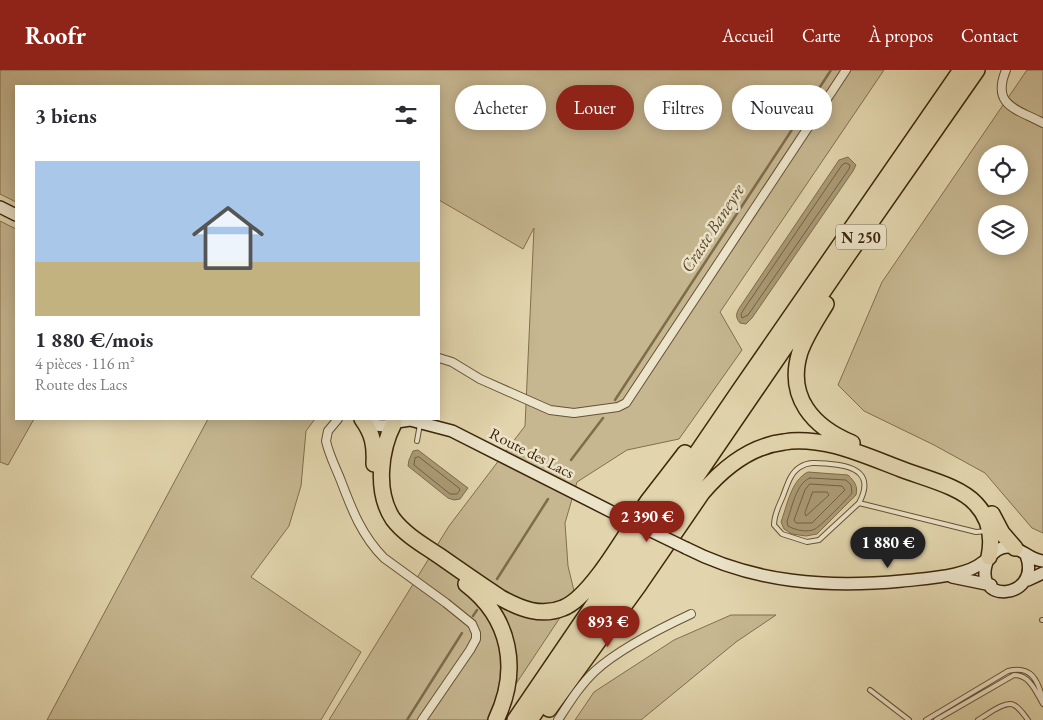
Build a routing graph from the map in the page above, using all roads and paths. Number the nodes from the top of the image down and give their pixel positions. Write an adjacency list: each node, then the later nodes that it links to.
1 (846, 70): 9 (street)
2 (961, 70): 10 (highway, N 250)
3 (977, 70): 6 (highway, N 250)
4 (1006, 70): 5 (street)
5 (1043, 123)
6 (932, 136): 10 (highway, N 250); 21 (highway)
7 (0, 207): 8 (main road)
8 (15, 214)
9 (440, 358)
10 (742, 398): 15 (highway); 34 (highway, N 250); 35 (highway)
11 (337, 420): 32 (street)
12 (363, 420): 33 (highway)
13 (364, 420): 15 (main road, Route des Lacs)
14 (438, 420): 17 (main road, Route des Lacs)
15 (398, 421): 16 (main road, Route des Lacs)
16 (421, 422): 17 (main road, Route des Lacs); 18 (lane)
17 (452, 431): 25 (main road, Route des Lacs, bridge)
18 (417, 442)
19 (859, 503): 19 (lane); 20 (lane)
20 (990, 530): 22 (highway); 36 (highway)
21 (1020, 551): 22 (main road, Route des Lacs); 23 (main road); 26 (main road)
22 (989, 557): 25 (main road, Route des Lacs); 27 (main road)
23 (1043, 561)
24 (1043, 573): 26 (main road, Route des Lacs)
25 (943, 577): 27 (main road, Route des Lacs)
26 (1028, 580): 27 (main road, Route des Lacs)
27 (991, 585)
28 (691, 614): 37 (street)
29 (870, 690): 38 (lane)
30 (1043, 700): 39 (lane)
31 (1043, 704): 40 (lane)
32 (422, 720)
33 (496, 720)
34 (515, 720)
35 (530, 720)
36 (541, 720)
37 (558, 720)
38 (910, 720)
39 (926, 720)
40 (936, 720)
41 (978, 720): 42 (lane)
42 (1028, 720)

